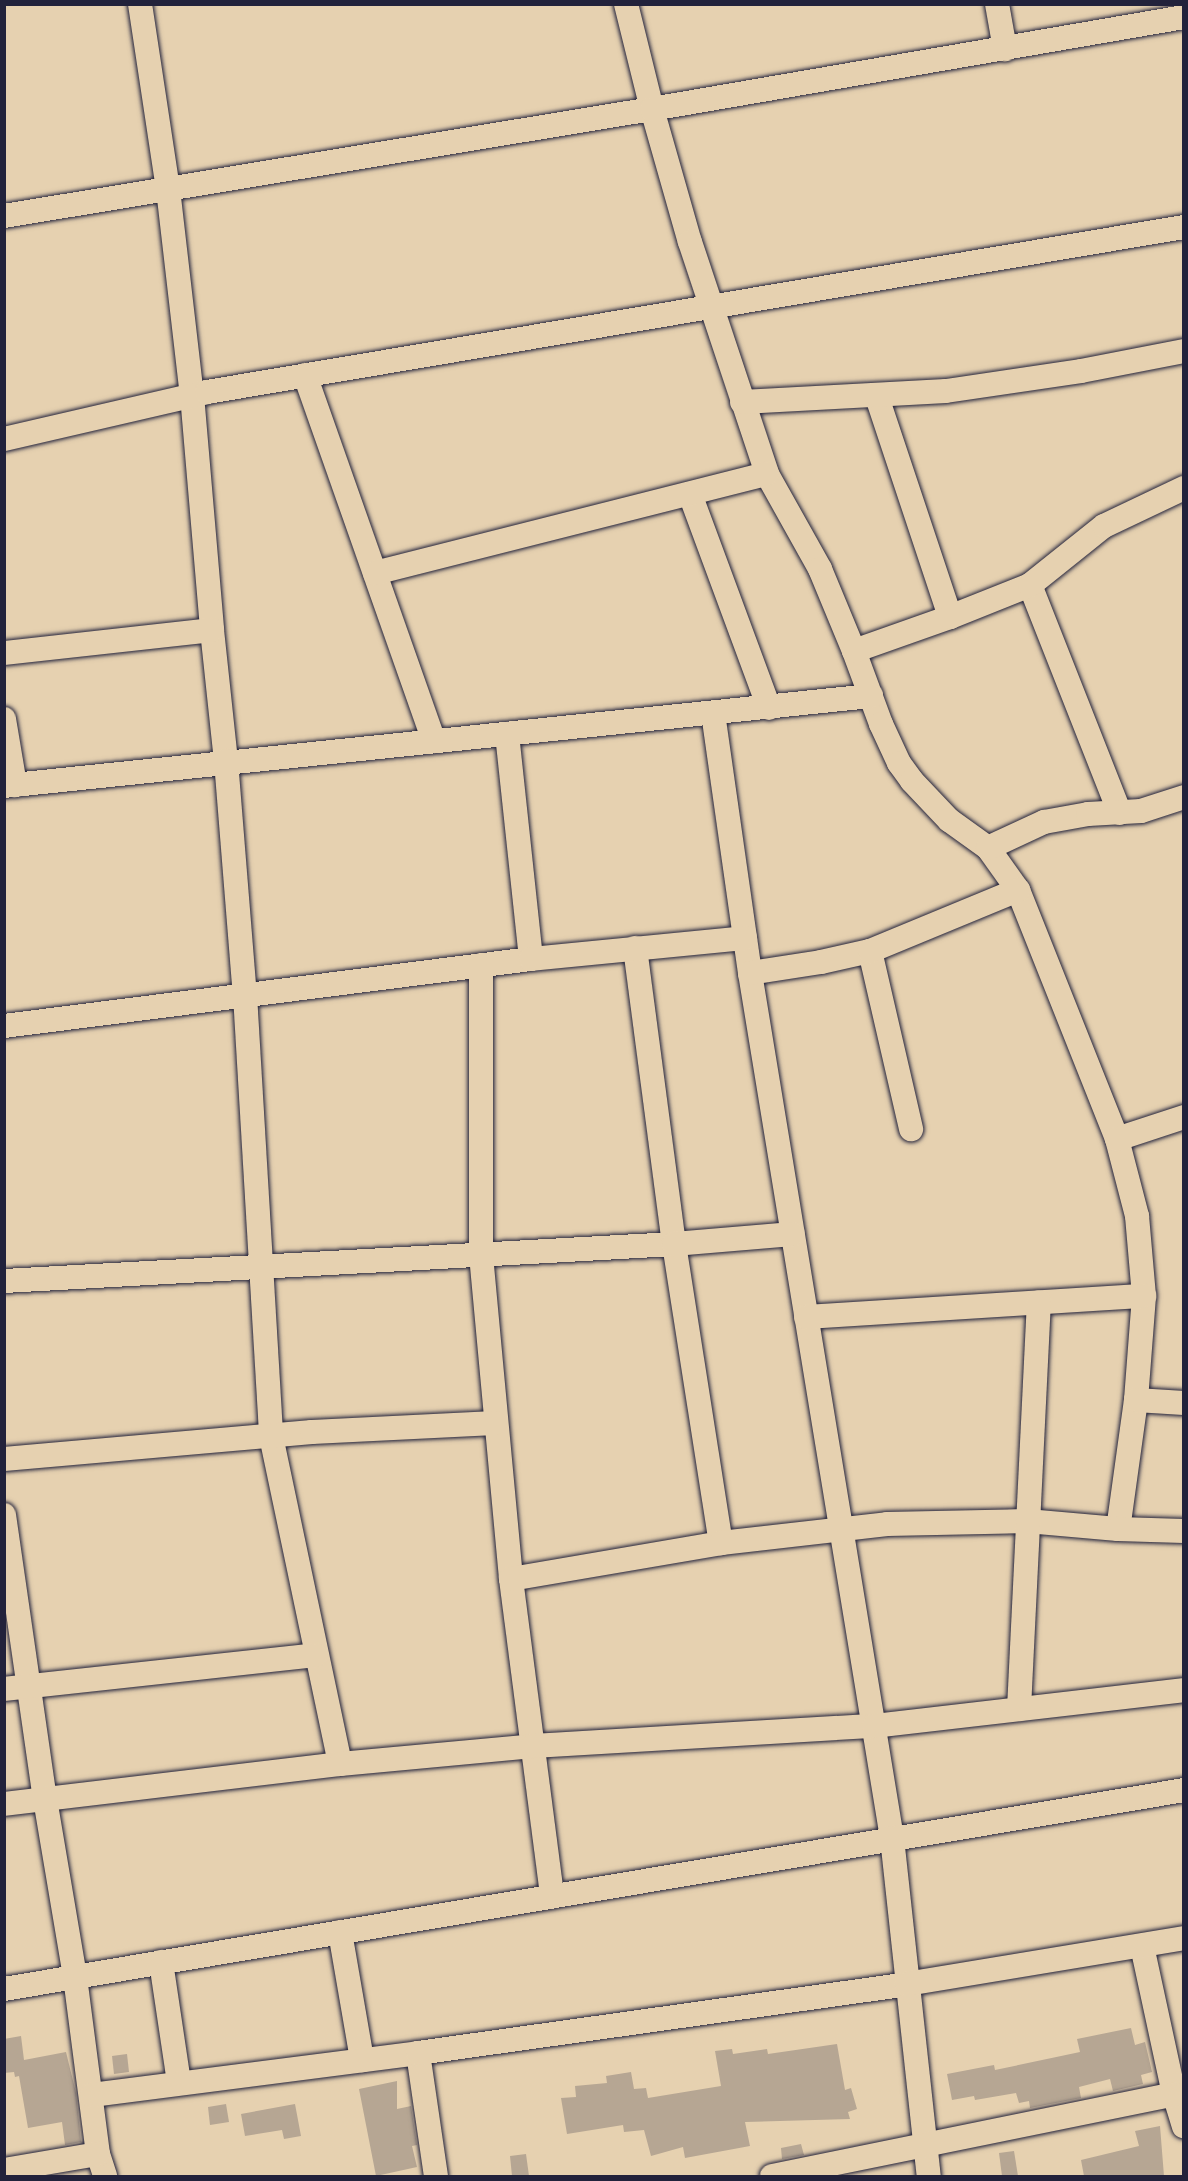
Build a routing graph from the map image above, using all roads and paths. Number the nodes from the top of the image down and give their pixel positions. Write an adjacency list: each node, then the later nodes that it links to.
1 (140, 4): 7 (street)
2 (626, 4): 6 (street)
3 (997, 4): 5 (street)
4 (1184, 17): 5 (street)
5 (1005, 49): 6 (street)
6 (652, 109): 7 (street); 10 (street)
7 (168, 189): 8 (street); 13 (street)
8 (4, 216)
9 (1184, 227): 10 (street)
10 (710, 306): 12 (street); 15 (street)
11 (1184, 351): 14 (street)
12 (305, 375): 13 (street); 20 (street)
13 (192, 395): 16 (street); 23 (street)
14 (877, 397): 15 (street); 22 (street)
15 (742, 402): 17 (street)
16 (4, 439)
17 (767, 474): 19 (street); 24 (street)
18 (1184, 488): 21 (street)
19 (690, 494): 20 (street); 27 (street)
20 (375, 573): 31 (street)
21 (1030, 585): 22 (street); 35 (street)
22 (950, 617): 24 (street)
23 (212, 630): 25 (street); 32 (street)
24 (854, 651): 26 (street)
25 (4, 653)
26 (871, 696): 27 (street); 36 (street)
27 (769, 708): 28 (street)
28 (713, 712): 30 (street); 38 (street)
29 (4, 718): 33 (street)
30 (507, 734): 31 (street); 41 (street)
31 (434, 741): 32 (street)
32 (226, 761): 33 (street); 44 (street)
33 (10, 785)
34 (1181, 806): 35 (street)
35 (1120, 813): 36 (street)
36 (988, 848): 37 (street)
37 (1018, 890): 40 (street); 48 (street)
38 (745, 938): 39 (street); 43 (street)
39 (635, 948): 41 (street); 50 (street)
40 (870, 951): 43 (street); 47 (street)
41 (531, 959): 42 (street)
42 (481, 965): 44 (street); 51 (street)
43 (750, 974): 49 (street)
44 (245, 995): 45 (street); 52 (street)
45 (4, 1026)
46 (1184, 1117): 48 (street)
47 (911, 1130)
48 (1117, 1139): 54 (street)
49 (793, 1234): 50 (street); 56 (street)
50 (674, 1244): 51 (street); 67 (street)
51 (481, 1255): 52 (street); 59 (street)
52 (262, 1266): 53 (street); 60 (street)
53 (4, 1281)
54 (1144, 1296): 55 (street); 57 (street)
55 (1039, 1302): 56 (street); 63 (street)
56 (806, 1317): 64 (street)
57 (1136, 1400): 58 (street); 65 (street)
58 (1184, 1403)
59 (495, 1423): 60 (street); 68 (street)
60 (271, 1436): 61 (street); 69 (street)
61 (4, 1459)
62 (4, 1515): 70 (street)
63 (1027, 1521): 64 (street); 65 (street); 73 (street)
64 (844, 1528): 67 (street); 74 (street)
65 (1118, 1529): 66 (street)
66 (1184, 1531)
67 (721, 1543): 68 (street)
68 (511, 1579): 75 (street)
69 (315, 1655): 70 (street); 76 (street)
70 (29, 1688): 71 (street); 78 (street)
71 (4, 1689)
72 (1184, 1690): 73 (street)
73 (1019, 1709): 74 (street)
74 (874, 1726): 75 (street); 80 (street)
75 (533, 1746): 76 (street); 81 (street)
76 (340, 1764): 78 (street)
77 (1184, 1790): 80 (street)
78 (45, 1800): 79 (street); 86 (street)
79 (4, 1804)
80 (892, 1838): 81 (street); 87 (street)
81 (552, 1896): 82 (street)
82 (340, 1932): 85 (street); 90 (street)
83 (1184, 1938): 84 (street)
84 (1142, 1946): 87 (street); 92 (street)
85 (161, 1962): 86 (street); 91 (street)
86 (75, 1977): 88 (street); 93 (street)
87 (907, 1984): 89 (street); 95 (street)
88 (4, 1989)
89 (418, 2053): 90 (street); 98 (street)
90 (362, 2060): 91 (street)
91 (179, 2083): 93 (street)
92 (1174, 2094): 94 (street); 95 (street)
93 (92, 2095): 96 (street)
94 (1184, 2126)
95 (927, 2145): 99 (street); 100 (street)
96 (102, 2165): 97 (street)
97 (4, 2170)
98 (436, 2176)
99 (772, 2176)
100 (929, 2176)

